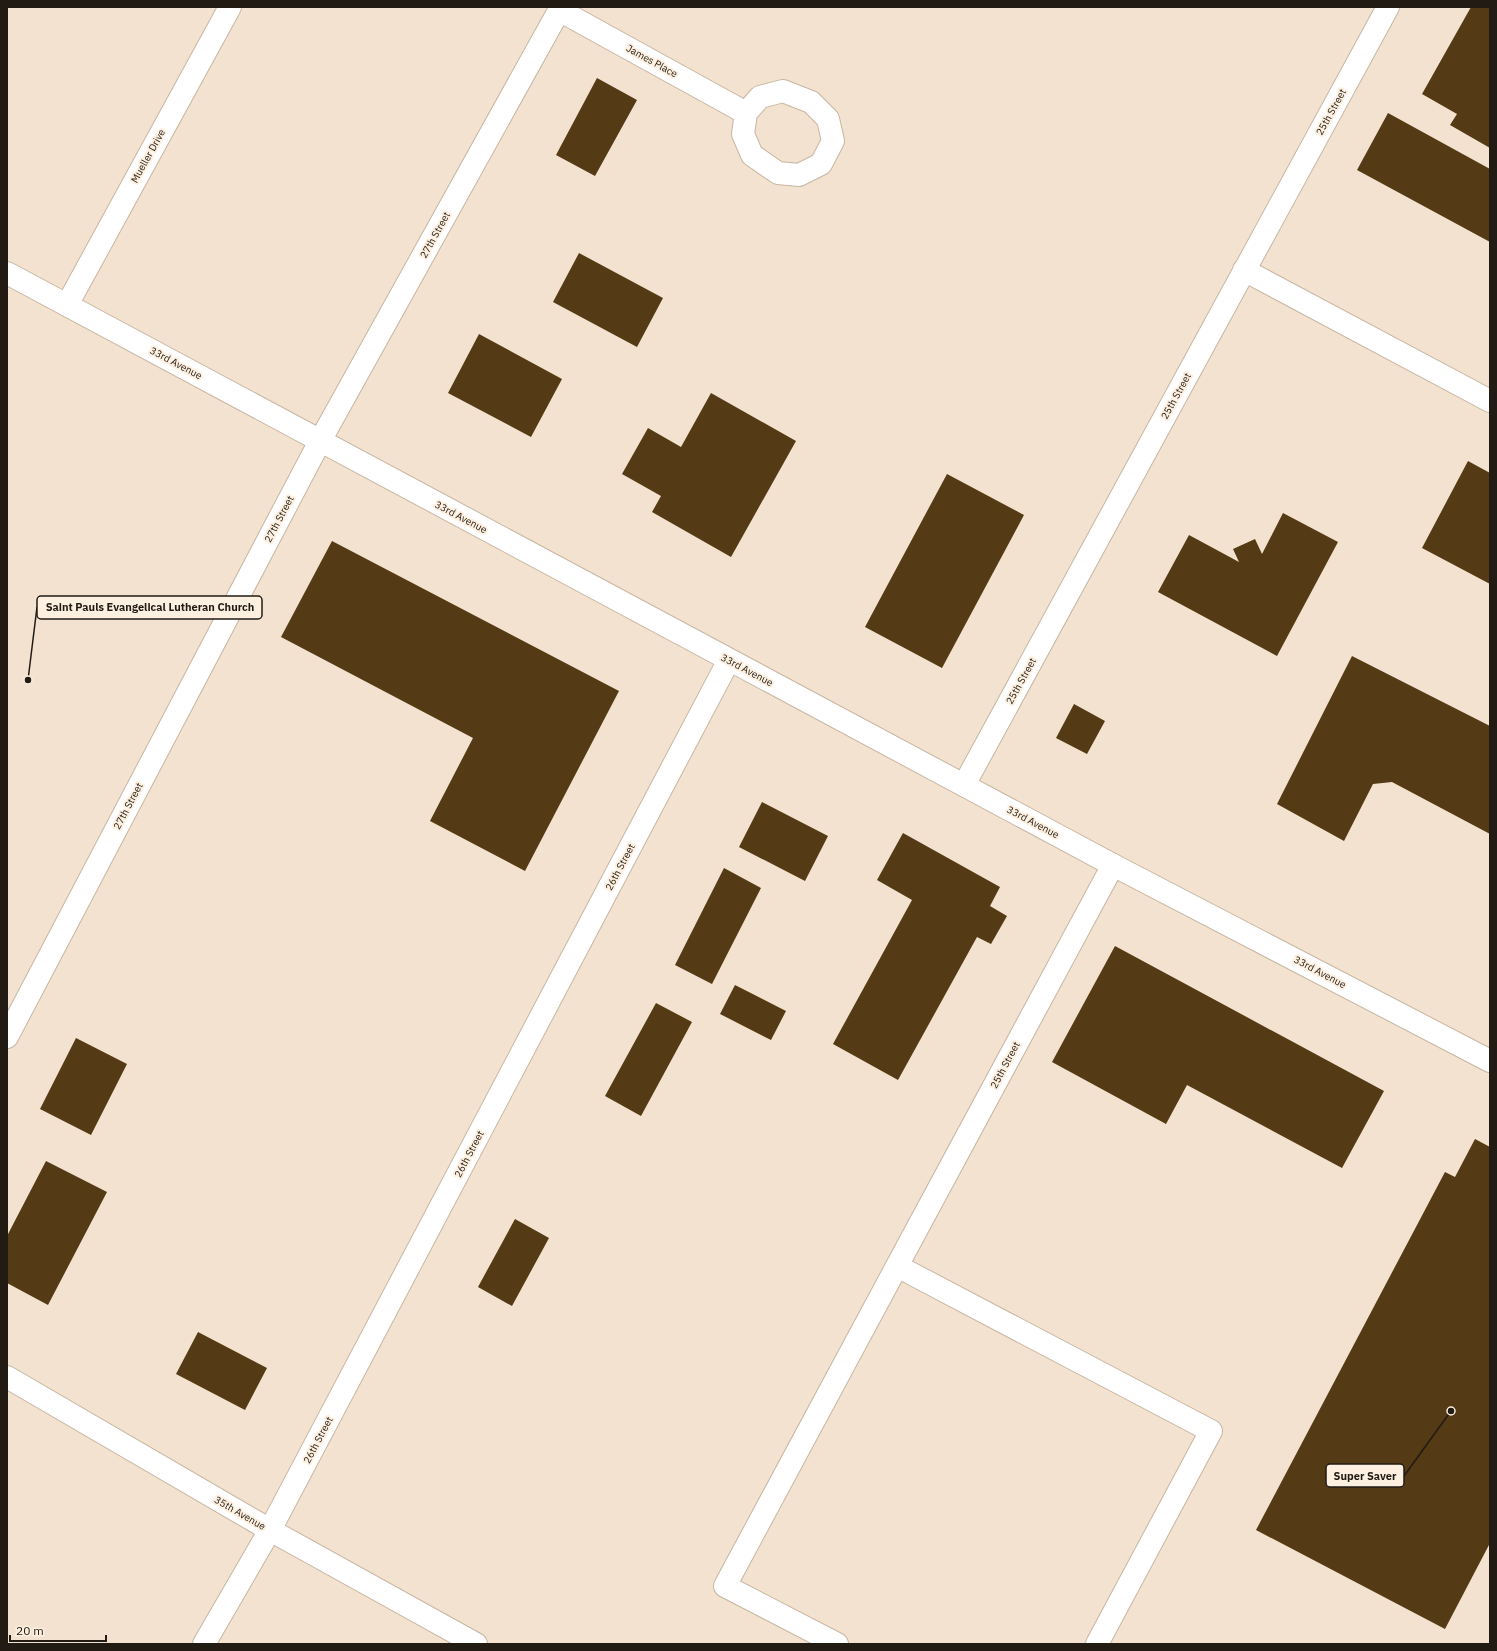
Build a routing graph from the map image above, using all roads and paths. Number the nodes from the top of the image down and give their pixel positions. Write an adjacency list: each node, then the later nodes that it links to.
1 (230, 7): 7 (street, Mueller Drive)
2 (1388, 7): 5 (street, 25th Street)
3 (560, 9): 4 (street, James Place); 9 (street, 27th Street)
4 (746, 113)
5 (1244, 270): 8 (street); 11 (street, 25th Street)
6 (7, 273): 7 (street, 33rd Avenue)
7 (67, 305): 9 (street, 33rd Avenue)
8 (1490, 401)
9 (320, 441): 10 (street, 33rd Avenue); 13 (street, 27th Street)
10 (729, 660): 11 (street, 33rd Avenue); 17 (street, 26th Street)
11 (964, 785): 12 (street, 33rd Avenue)
12 (1113, 865): 14 (street, 33rd Avenue); 15 (street, 25th Street)
13 (7, 1037)
14 (1490, 1061)
15 (897, 1266): 20 (street, 25th Street); 21 (street)
16 (7, 1377): 17 (street, 35th Avenue)
17 (270, 1530): 18 (street, 26th Street); 19 (street, 35th Avenue)
18 (204, 1644)
19 (476, 1644)
20 (837, 1644)
21 (1097, 1644)

